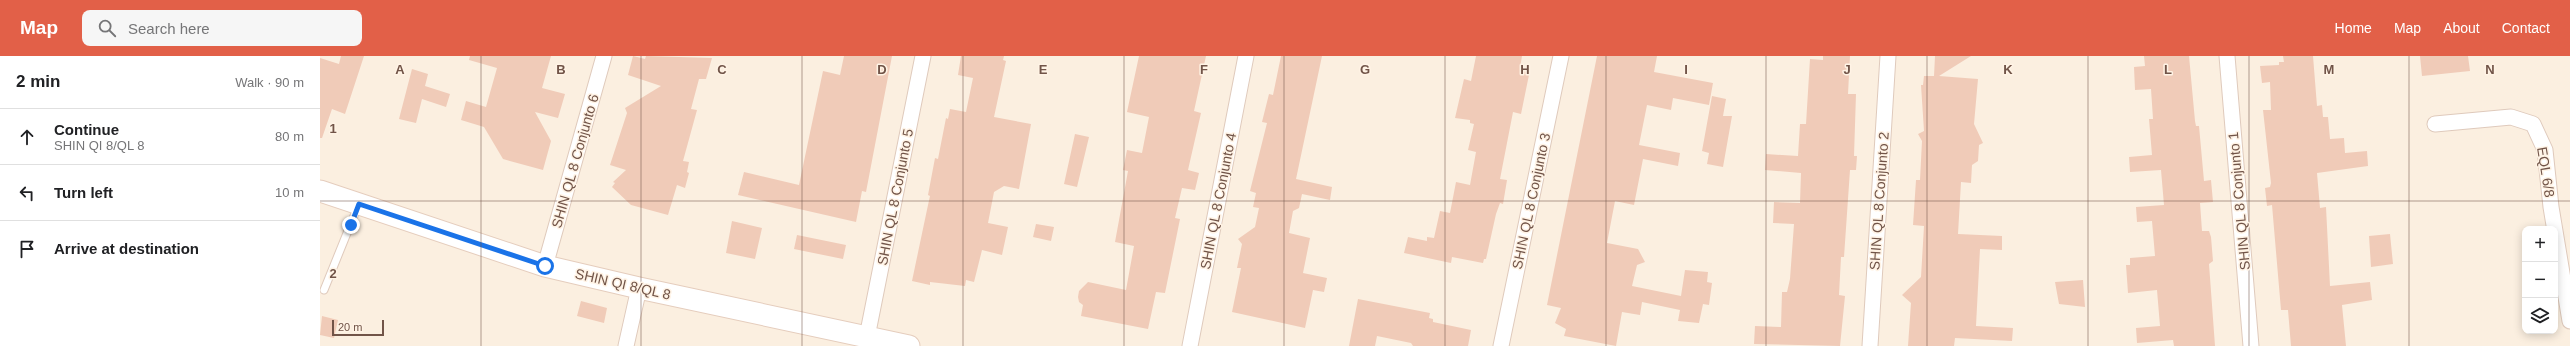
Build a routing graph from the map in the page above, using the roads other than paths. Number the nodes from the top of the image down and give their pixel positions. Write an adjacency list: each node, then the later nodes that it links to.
1 (604, 56): 10 (street, SHIN QL 8 Conjunto 6)
2 (923, 56): 14 (street, SHIN QL 8 Conjunto 5)
3 (1246, 56): 17 (street, SHIN QL 8 Conjunto 4)
4 (1561, 56): 18 (street, SHIN QL 8 Conjunto 3)
5 (1888, 56): 19 (street, SHIN QL 8 Conjunto 2)
6 (2227, 56): 20 (street, SHIN QL 8 Conjunto 1)
7 (2435, 124): 13 (street, EQL 6/8)
8 (320, 191): 9 (street, SHIN QI 8/QL 8)
9 (359, 204): 10 (street, SHIN QI 8/QL 8); 12 (lane)
10 (545, 266): 11 (street, SHIN QI 8/QL 8)
11 (639, 288): 14 (street, SHIN QI 8/QL 8); 15 (street)
12 (324, 290)
13 (2570, 321)
14 (867, 337): 16 (street, SHIN QI 8/QL 8)
15 (626, 346)
16 (909, 346)
17 (1190, 346)
18 (1501, 346)
19 (1870, 346)
20 (2251, 346)

